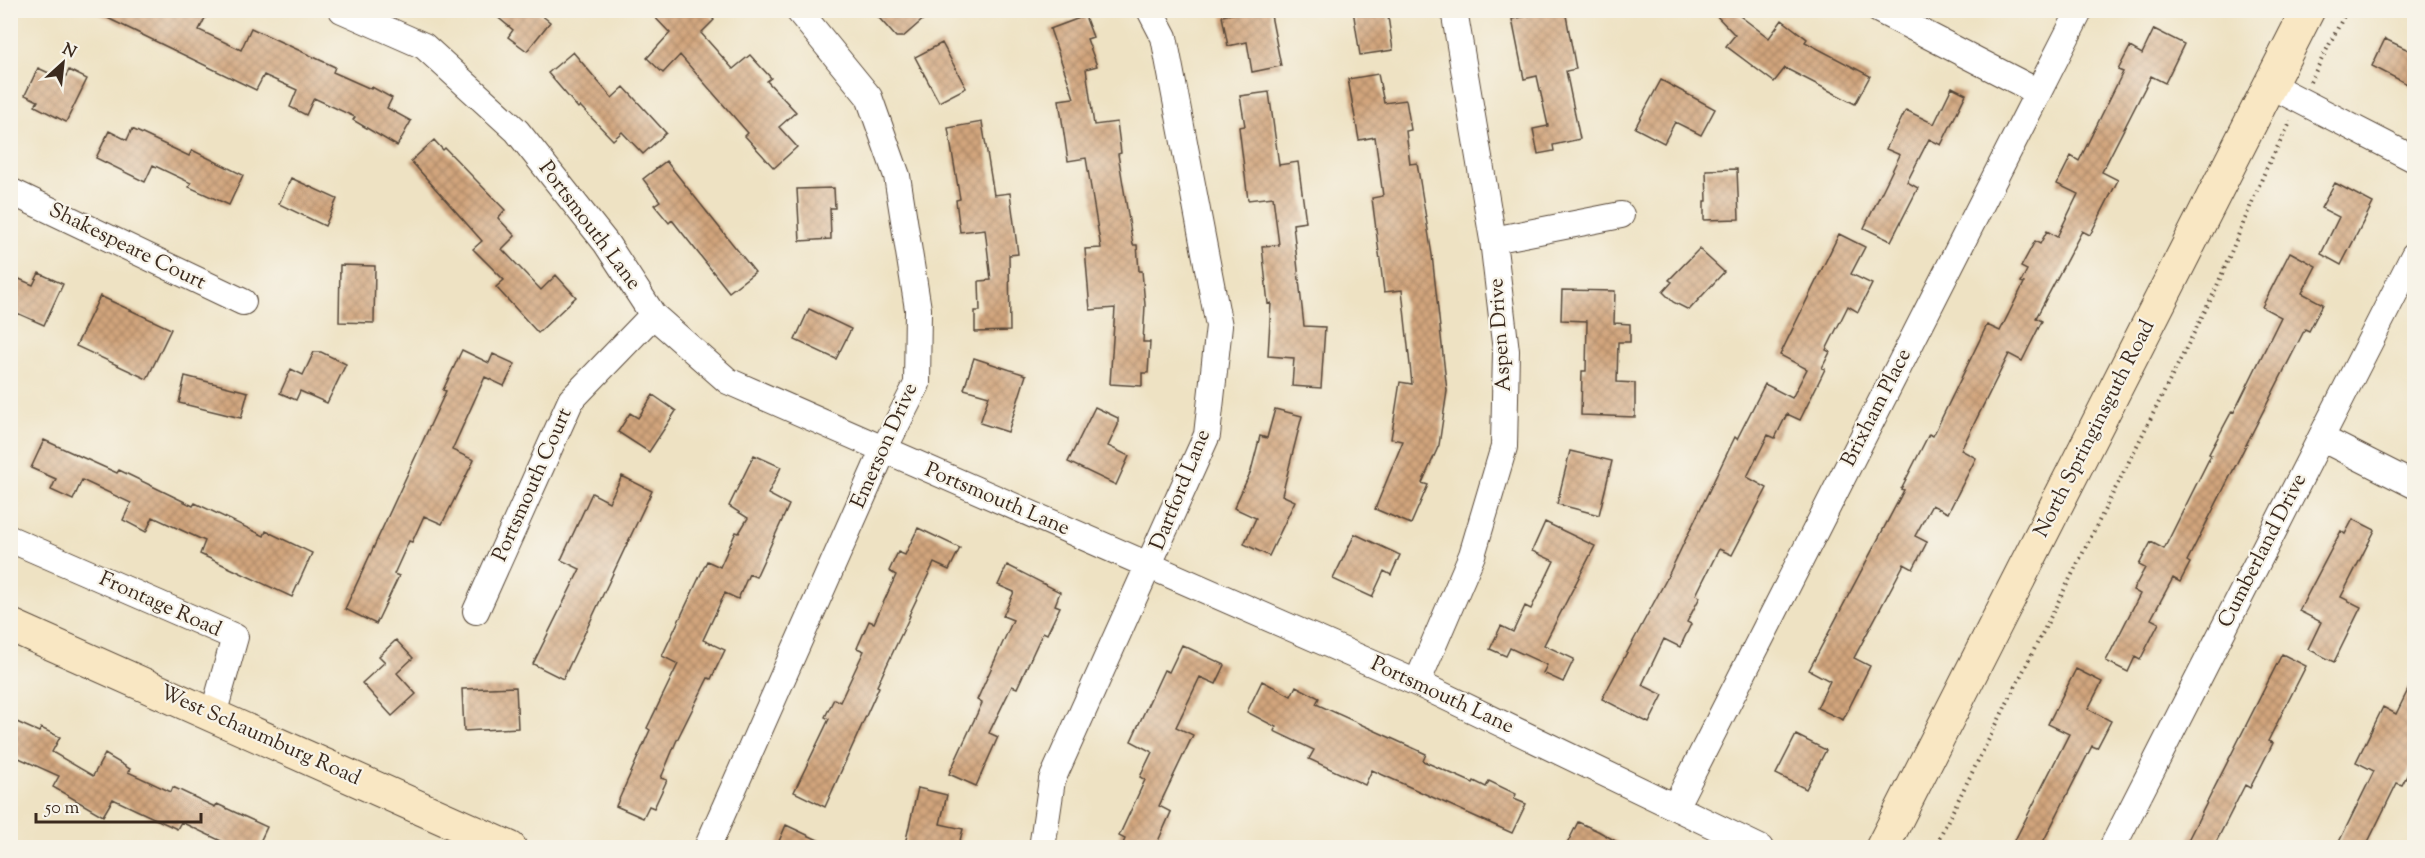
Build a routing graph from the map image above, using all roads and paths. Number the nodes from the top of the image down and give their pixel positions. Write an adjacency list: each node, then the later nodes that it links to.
1 (342, 10): 18 (street, Portsmouth Lane)
2 (798, 10): 20 (street, Emerson Drive)
3 (1150, 10): 23 (street, Dartford Lane)
4 (1454, 10): 15 (street, Aspen Drive)
5 (1879, 10): 10 (street)
6 (2080, 10): 10 (street, Brixham Place)
7 (2308, 10): 9 (street, North Springinsguth Road)
8 (2347, 10): 11 (path)
9 (2270, 85): 11 (street); 33 (street, North Springinsguth Road)
10 (2038, 92): 28 (street, Brixham Place)
11 (2301, 101): 12 (street); 34 (path)
12 (2415, 159)
13 (10, 191): 17 (street, Shakespeare Court)
14 (1621, 215): 15 (street)
15 (1493, 240): 26 (street, Aspen Drive)
16 (2415, 255): 19 (street, Cumberland Drive)
17 (243, 302)
18 (653, 315): 20 (street, Portsmouth Lane); 24 (street, Portsmouth Court)
19 (2321, 438): 21 (street); 35 (street, Cumberland Drive)
20 (883, 451): 23 (street, Portsmouth Lane); 30 (street, Emerson Drive)
21 (2415, 485)
22 (10, 539): 27 (street, Frontage Road)
23 (1150, 566): 26 (street, Portsmouth Lane); 31 (street, Dartford Lane)
24 (476, 611)
25 (10, 625): 27 (street, West Schaumburg Road)
26 (1417, 683): 28 (street, Portsmouth Lane)
27 (213, 715): 29 (street, West Schaumburg Road)
28 (1676, 805): 32 (street, Portsmouth Lane)
29 (510, 848)
30 (707, 848)
31 (1042, 848)
32 (1760, 848)
33 (1882, 848)
34 (1934, 848)
35 (2112, 848)

